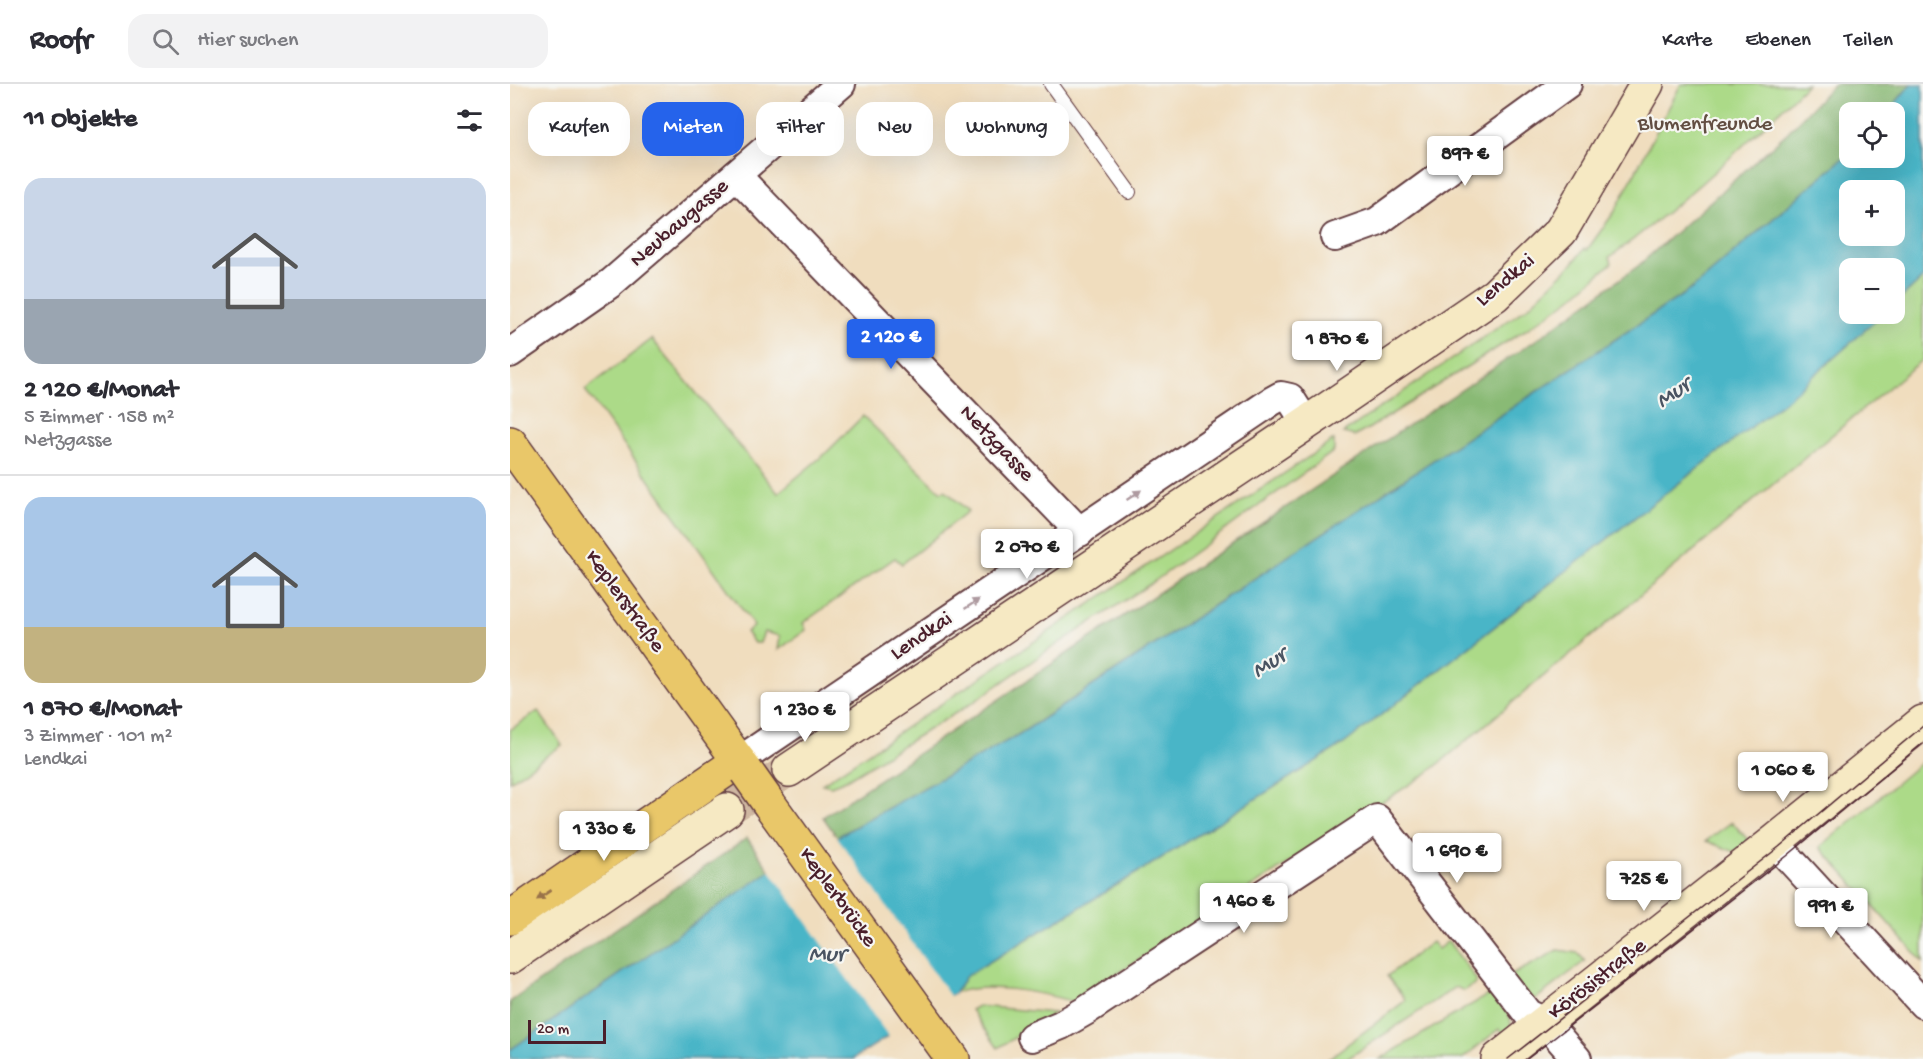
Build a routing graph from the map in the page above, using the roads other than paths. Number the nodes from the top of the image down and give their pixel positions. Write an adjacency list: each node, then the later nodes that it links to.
1 (842, 84): 5 (street, Neubaugasse)
2 (1051, 84): 6 (lane)
3 (1567, 84): 7 (street)
4 (1647, 84): 9 (main road, Lendkai)
5 (736, 176): 8 (street, Neubaugasse); 11 (street, Netzgasse)
6 (1129, 192)
7 (1335, 237)
8 (510, 353)
9 (1306, 423): 11 (street, Lendkai, one-way to 9); 14 (main road, Lendkai)
10 (514, 458): 13 (main road, Keplerstraße)
11 (1080, 532): 13 (street, Lendkai, one-way to 11)
12 (1923, 722): 16 (main road, Körösistraße)
13 (743, 766): 17 (main road, one-way to 17); 22 (main road, Keplerbrücke, bridge)
14 (789, 770)
15 (727, 810): 18 (main road)
16 (1774, 842): 19 (street); 20 (main road, Körösistraße)
17 (510, 918)
18 (510, 957)
19 (1923, 1004)
20 (1545, 1022): 21 (street); 23 (main road, Körösistraße); 24 (street)
21 (1032, 1037)
22 (944, 1047)
23 (1498, 1059)
24 (1577, 1059)

